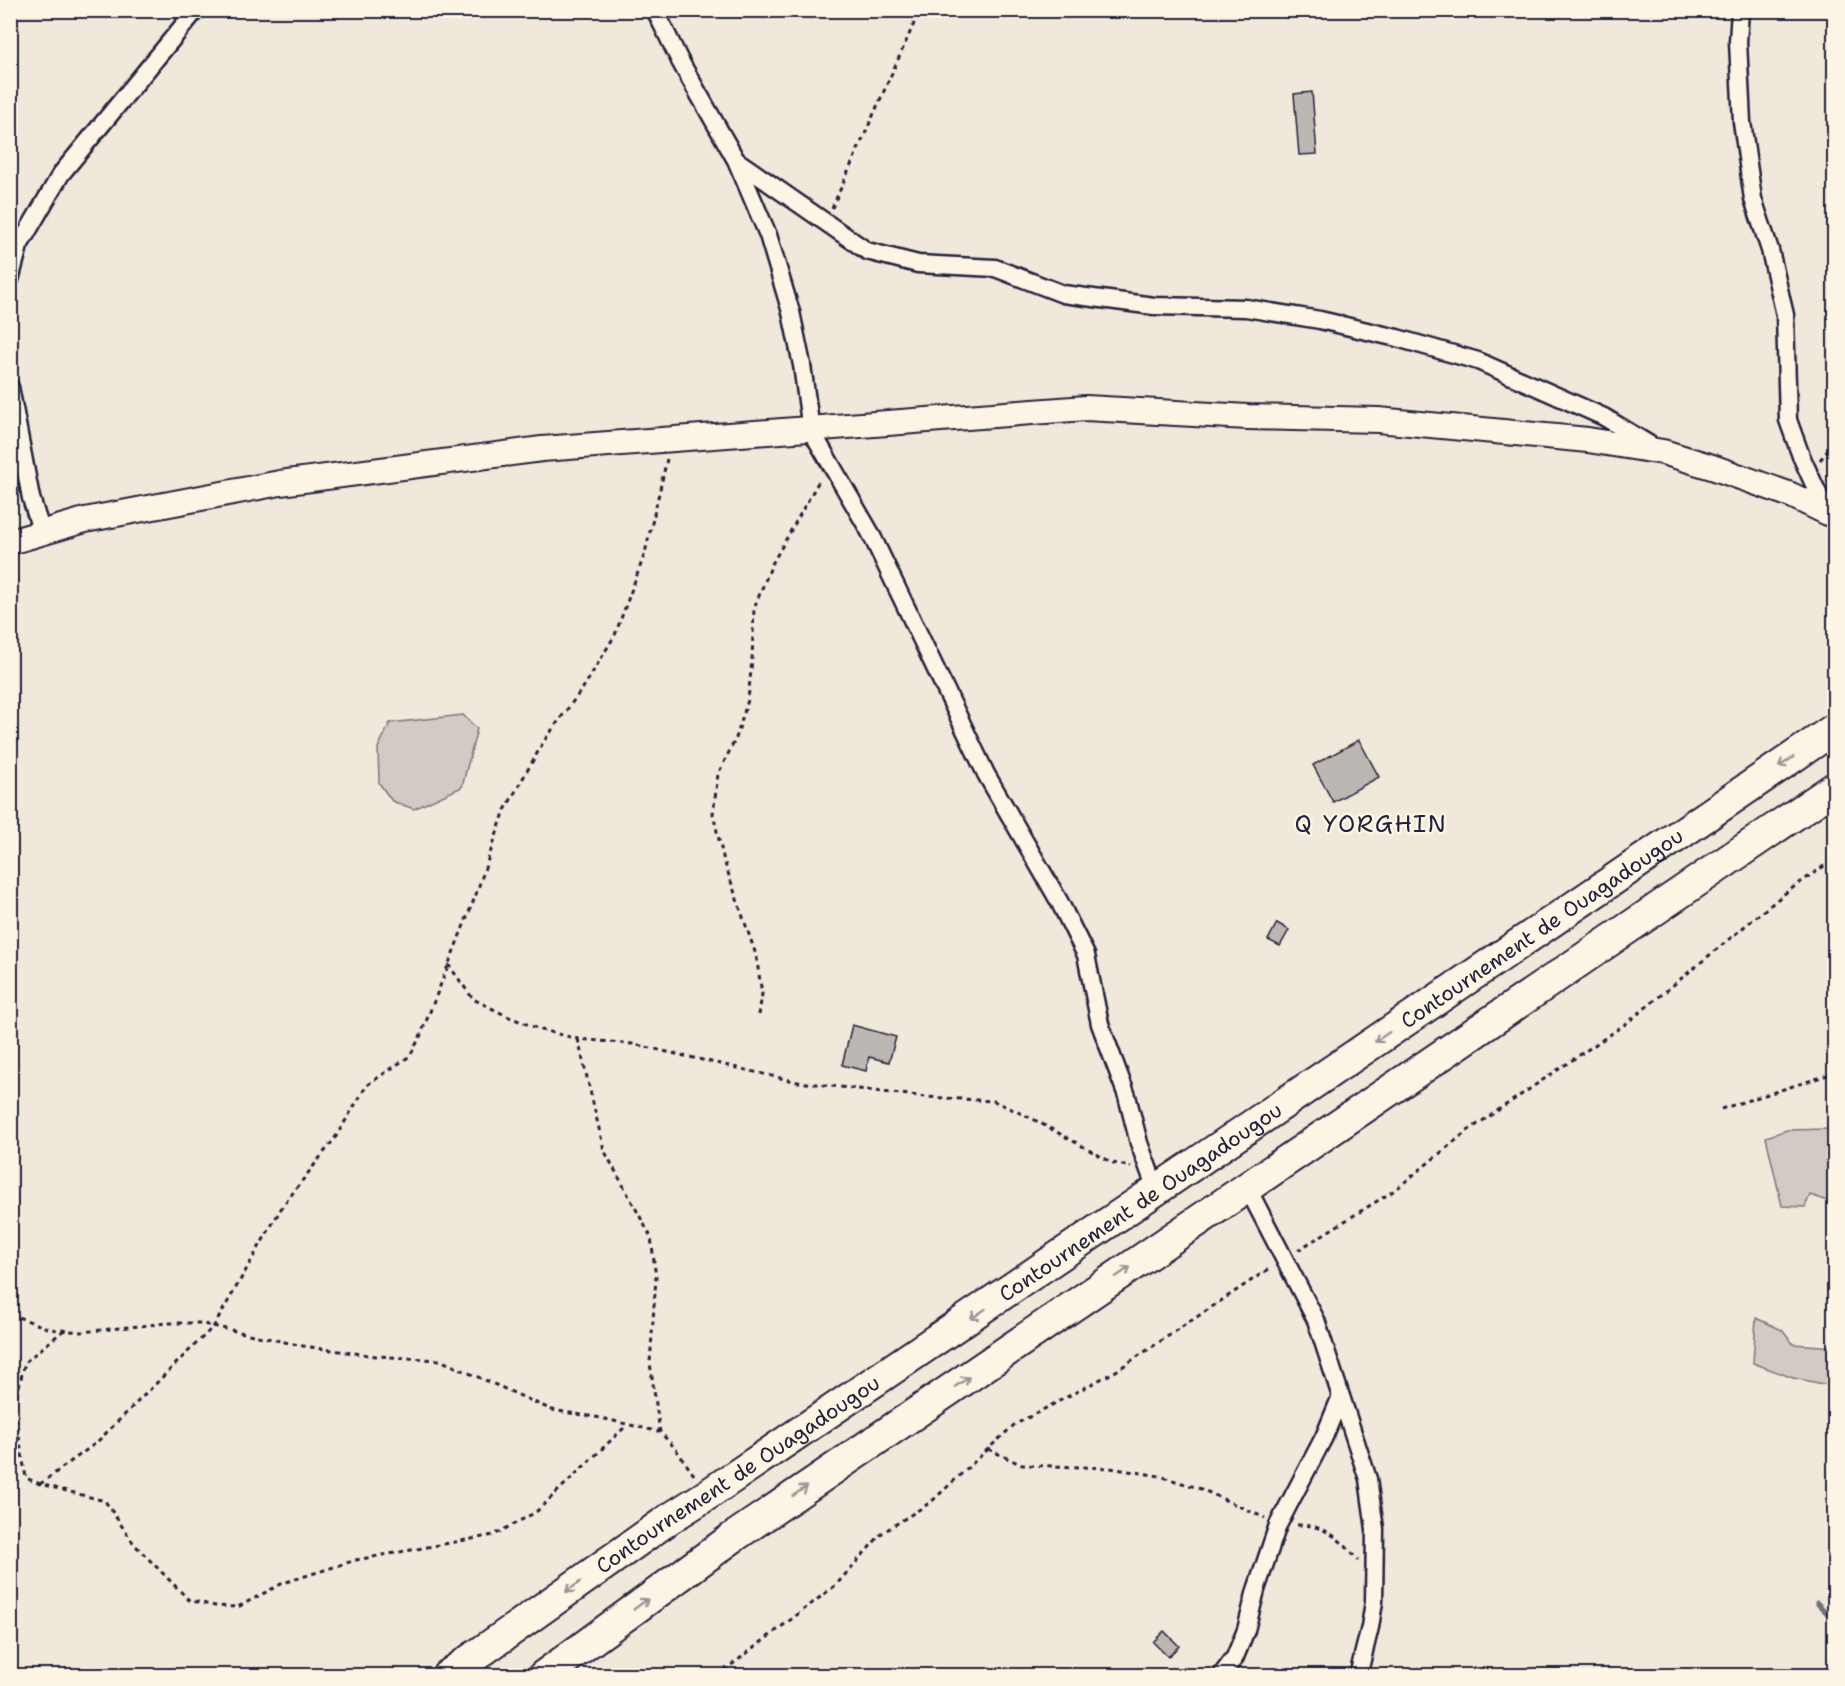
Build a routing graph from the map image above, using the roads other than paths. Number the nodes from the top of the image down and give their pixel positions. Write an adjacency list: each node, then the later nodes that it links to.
1 (196, 10): 5 (street)
2 (655, 10): 4 (street)
3 (1740, 10): 9 (street)
4 (736, 160): 7 (street); 8 (street)
5 (10, 280)
6 (10, 387): 10 (street)
7 (811, 430): 8 (main road); 10 (main road); 14 (street)
8 (1663, 453): 9 (main road)
9 (1831, 515)
10 (42, 533): 11 (main road)
11 (10, 542)
12 (1834, 729): 14 (highway, Contournement de Ouagadougou, one-way to 14)
13 (1834, 788): 15 (highway)
14 (1153, 1181): 17 (highway, Contournement de Ouagadougou, one-way to 17)
15 (1247, 1187): 16 (street); 18 (highway, one-way to 15)
16 (1341, 1396): 21 (street); 22 (street)
17 (707, 1495): 18 (highway); 19 (highway, Contournement de Ouagadougou, one-way to 19)
18 (732, 1538): 20 (highway, one-way to 18)
19 (447, 1676)
20 (543, 1676)
21 (1221, 1676)
22 (1358, 1676)

